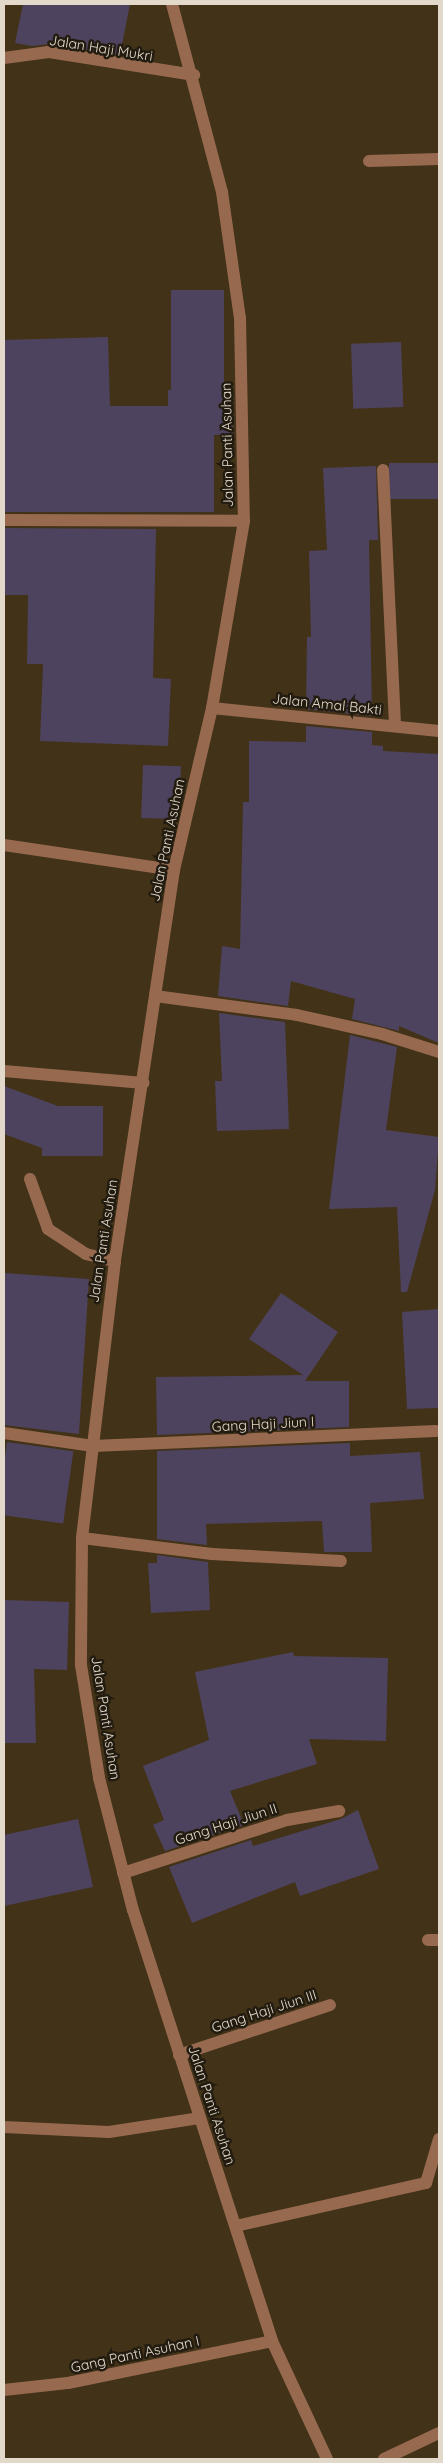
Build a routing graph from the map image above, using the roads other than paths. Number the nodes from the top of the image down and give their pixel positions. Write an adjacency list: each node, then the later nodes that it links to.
1 (172, 4): 3 (street, Jalan Panti Asuhan)
2 (4, 58): 3 (street, Jalan Haji Mukri)
3 (194, 75): 8 (street, Jalan Panti Asuhan)
4 (439, 160): 5 (street)
5 (369, 161)
6 (383, 470): 10 (street)
7 (4, 520): 8 (street)
8 (244, 521): 9 (street, Jalan Panti Asuhan)
9 (212, 708): 10 (street, Jalan Amal Bakti); 13 (street, Jalan Panti Asuhan)
10 (395, 726): 11 (street, Jalan Amal Bakti)
11 (439, 731)
12 (4, 845): 13 (street)
13 (174, 870): 14 (street, Jalan Panti Asuhan)
14 (155, 996): 15 (street); 17 (street, Jalan Panti Asuhan)
15 (439, 1052)
16 (4, 1071): 17 (street)
17 (143, 1083): 19 (street, Jalan Panti Asuhan)
18 (30, 1179): 19 (street)
19 (114, 1261): 22 (street, Jalan Panti Asuhan)
20 (436, 1430): 22 (street, Gang Haji Jiun I)
21 (4, 1433): 22 (street, Gang Haji Jiun I)
22 (93, 1446): 23 (street, Jalan Panti Asuhan)
23 (82, 1538): 24 (street); 26 (street, Jalan Panti Asuhan)
24 (341, 1561)
25 (339, 1811): 26 (street, Gang Haji Jiun II)
26 (124, 1873): 28 (street, Jalan Panti Asuhan)
27 (330, 2005): 28 (street, Gang Haji Jiun III)
28 (179, 2055): 29 (street, Jalan Panti Asuhan)
29 (200, 2118): 30 (street); 32 (street, Jalan Panti Asuhan)
30 (4, 2127)
31 (439, 2139): 32 (street)
32 (236, 2226): 33 (street, Jalan Panti Asuhan)
33 (272, 2341): 34 (street, Gang Panti Asuhan I); 36 (street, Jalan Panti Asuhan)
34 (4, 2390)
35 (439, 2433): 37 (street)
36 (327, 2459)
37 (384, 2459)

